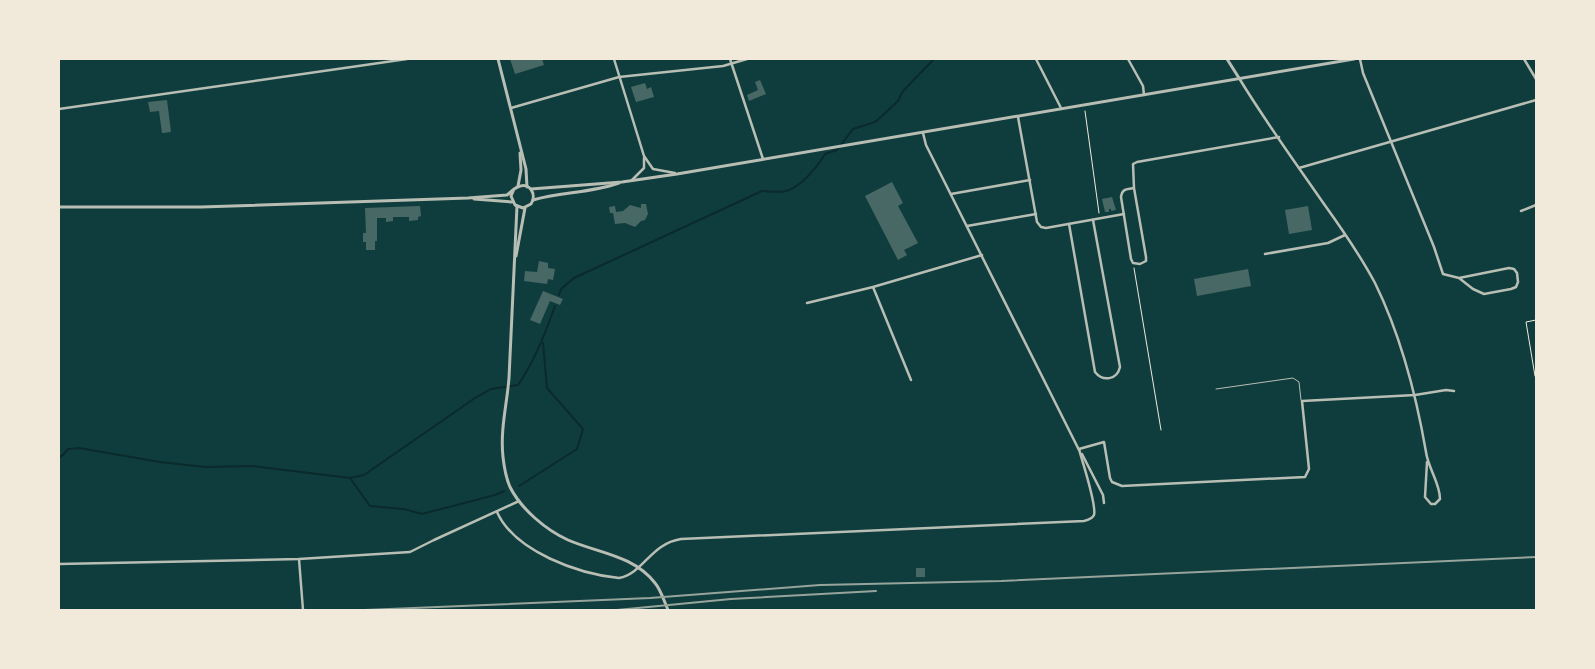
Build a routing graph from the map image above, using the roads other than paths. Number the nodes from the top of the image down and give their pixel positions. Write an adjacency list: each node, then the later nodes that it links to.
1 (407, 59): 19 (street)
2 (498, 59): 18 (street)
3 (614, 59): 13 (street)
4 (730, 59): 12 (street)
5 (746, 59): 12 (street)
6 (1036, 59): 20 (street)
7 (1128, 59): 16 (street)
8 (1227, 59): 14 (street)
9 (1354, 59): 14 (street)
10 (1360, 59): 25 (street)
11 (1524, 59): 15 (street)
12 (732, 64): 13 (street); 27 (street)
13 (619, 77): 18 (street); 26 (street)
14 (1239, 78): 16 (street); 23 (street)
15 (1536, 79)
16 (1144, 95): 20 (street)
17 (1536, 100): 25 (street)
18 (511, 108): 24 (street)
19 (59, 109)
20 (1062, 110): 21 (street)
21 (1018, 117): 22 (street); 30 (street)
22 (923, 133): 27 (street); 36 (street)
23 (1278, 137): 28 (street); 35 (street)
24 (518, 140): 33 (street); 34 (street)
25 (1390, 140): 28 (street); 54 (street)
26 (644, 156): 29 (street); 31 (street)
27 (763, 159): 29 (street)
28 (1299, 168): 50 (street)
29 (677, 174): 31 (street)
30 (1030, 180): 36 (street); 45 (street)
31 (631, 181): 32 (street)
32 (622, 182): 34 (street); 38 (street)
33 (516, 188): 34 (street); 37 (street); 39 (street)
34 (529, 188): 38 (street)
35 (1134, 188): 46 (street); 46 (street)
36 (951, 194): 49 (street)
37 (468, 198): 39 (street); 42 (street)
38 (533, 200): 43 (street)
39 (512, 202): 41 (street)
40 (1536, 205): 44 (street)
41 (517, 206): 43 (street); 53 (street)
42 (59, 207)
43 (526, 208): 53 (street)
44 (1521, 211)
45 (1036, 214): 48 (street); 49 (street)
46 (1124, 214): 47 (street)
47 (1093, 220): 48 (street); 48 (street)
48 (1069, 224)
49 (967, 226): 52 (street)
50 (1345, 235): 51 (street); 60 (street)
51 (1265, 254)
52 (982, 255): 55 (street); 62 (street)
53 (514, 259): 64 (street)
54 (1459, 278): 54 (street)
55 (873, 287): 56 (street); 57 (street)
56 (807, 303)
57 (910, 380)
58 (1216, 389): 61 (lane)
59 (1454, 391): 60 (street)
60 (1415, 395): 61 (street); 63 (street)
61 (1302, 401): 62 (street)
62 (1079, 449): 65 (street); 66 (street)
63 (1427, 462): 63 (street)
64 (519, 501): 66 (street); 70 (street)
65 (1104, 503)
66 (497, 512): 67 (street)
67 (299, 559): 68 (street); 69 (street)
68 (59, 564)
69 (303, 610)
70 (668, 610)

